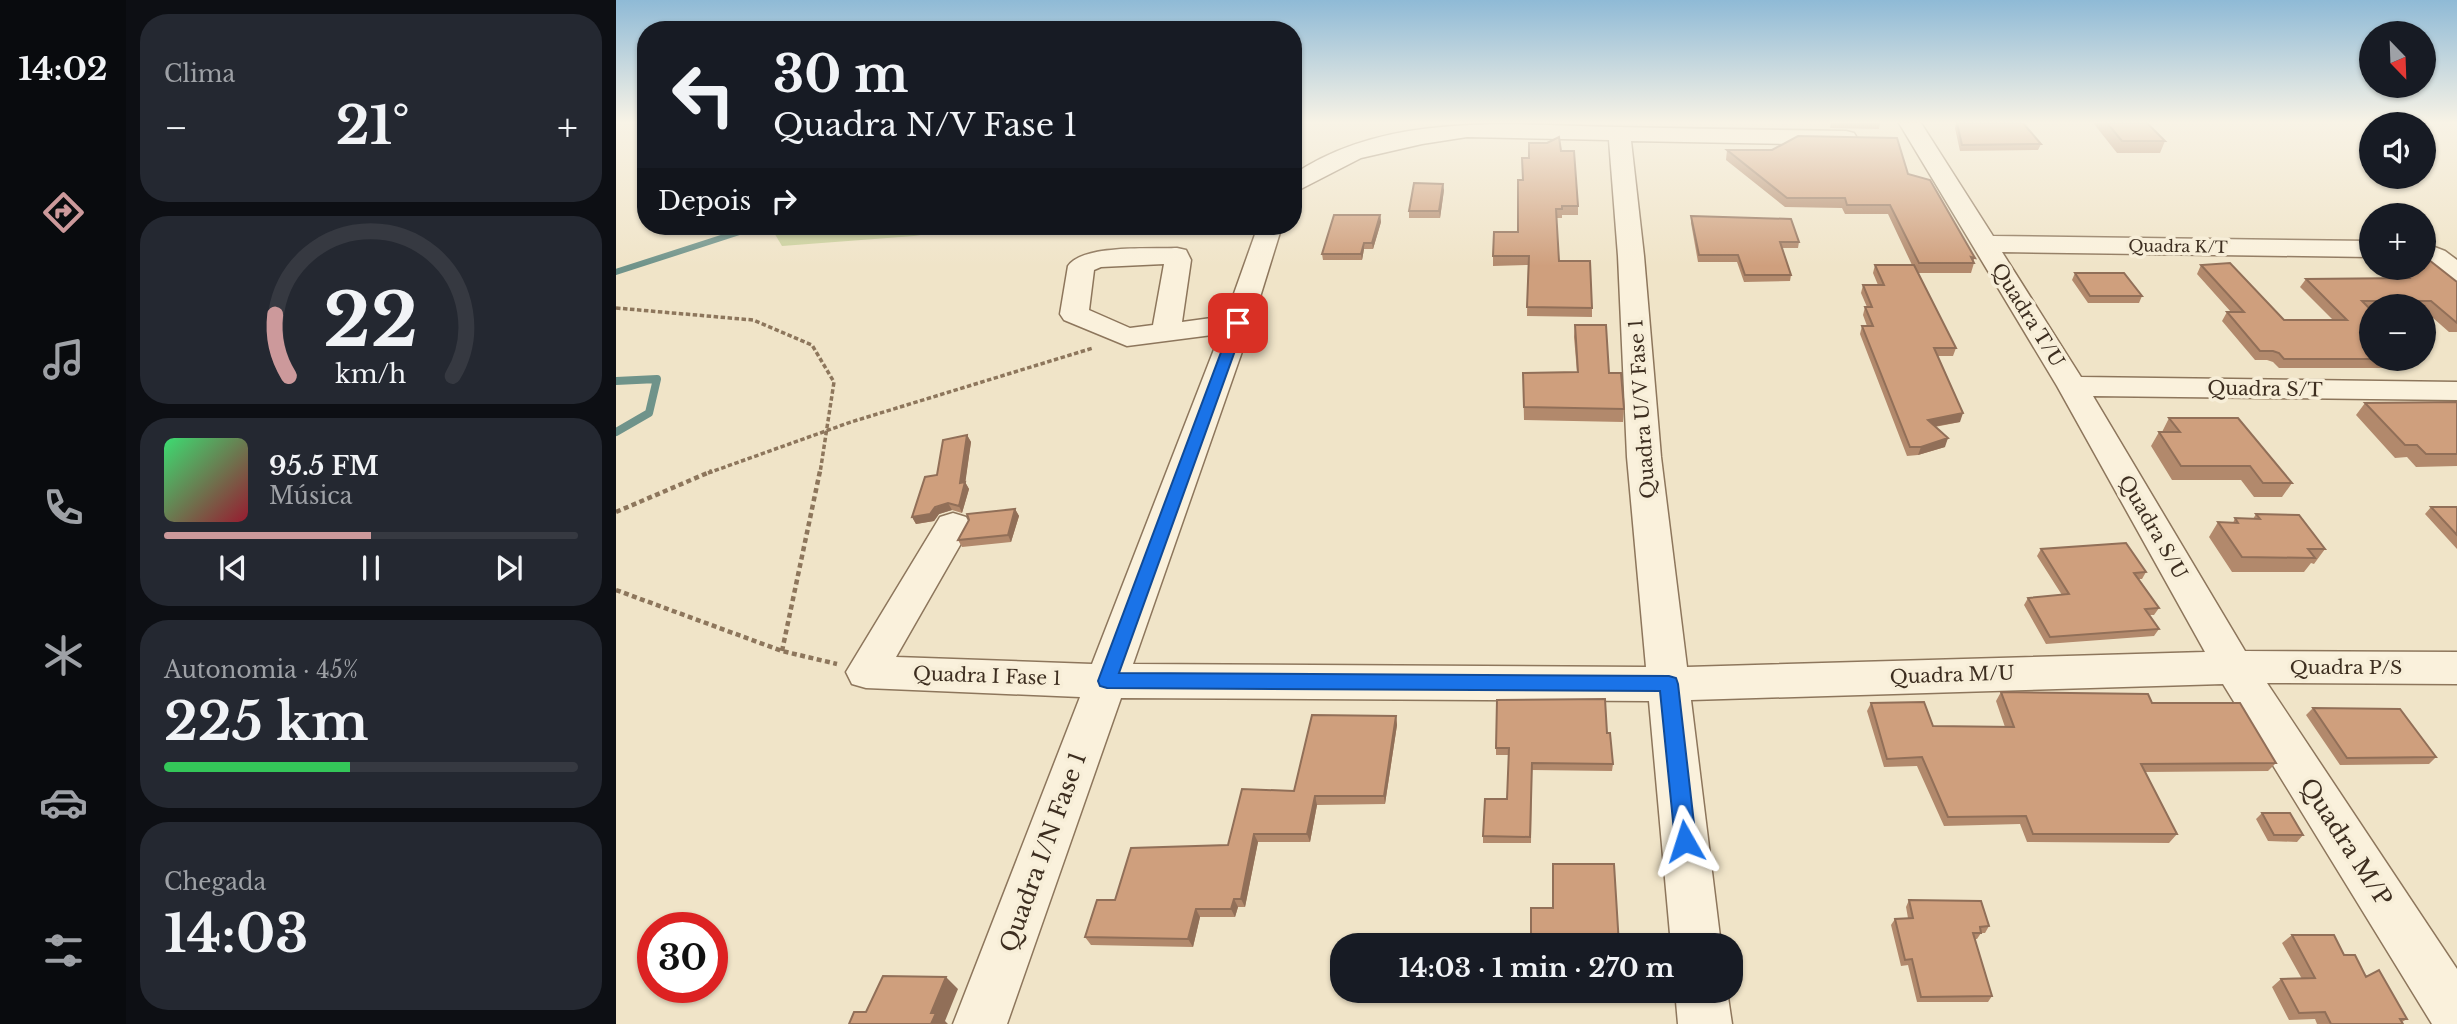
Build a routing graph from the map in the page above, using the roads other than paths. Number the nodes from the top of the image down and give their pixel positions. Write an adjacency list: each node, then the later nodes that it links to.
1 (1623, 171): 16 (street, Quadra U/V Fase 1)
2 (1939, 171): 4 (street, Quadra T/U)
3 (1267, 235): 8 (street, Quadra I/N Fase 1)
4 (1984, 244): 5 (street, Quadra K/T); 10 (street, Quadra T/U)
5 (2359, 249)
6 (2436, 259): 7 (street)
7 (2457, 273)
8 (1238, 323): 9 (street); 15 (street, Quadra I/N Fase 1)
9 (1166, 332): 9 (street)
10 (2072, 386): 11 (street, Quadra S/T); 13 (street, Quadra S/U)
11 (2457, 391)
12 (953, 526): 15 (street, Quadra I Fase 1)
13 (2234, 667): 14 (street, Quadra P/S); 16 (street, Quadra M/U); 19 (street, Quadra M/P)
14 (2457, 668)
15 (1107, 681): 16 (street, Quadra M/U); 20 (street, Quadra I/N Fase 1)
16 (1669, 684): 17 (street, Quadra U/V Fase 1)
17 (1695, 933)
18 (1702, 1003): 21 (street)
19 (2457, 1016)
20 (980, 1024)
21 (1704, 1024)

